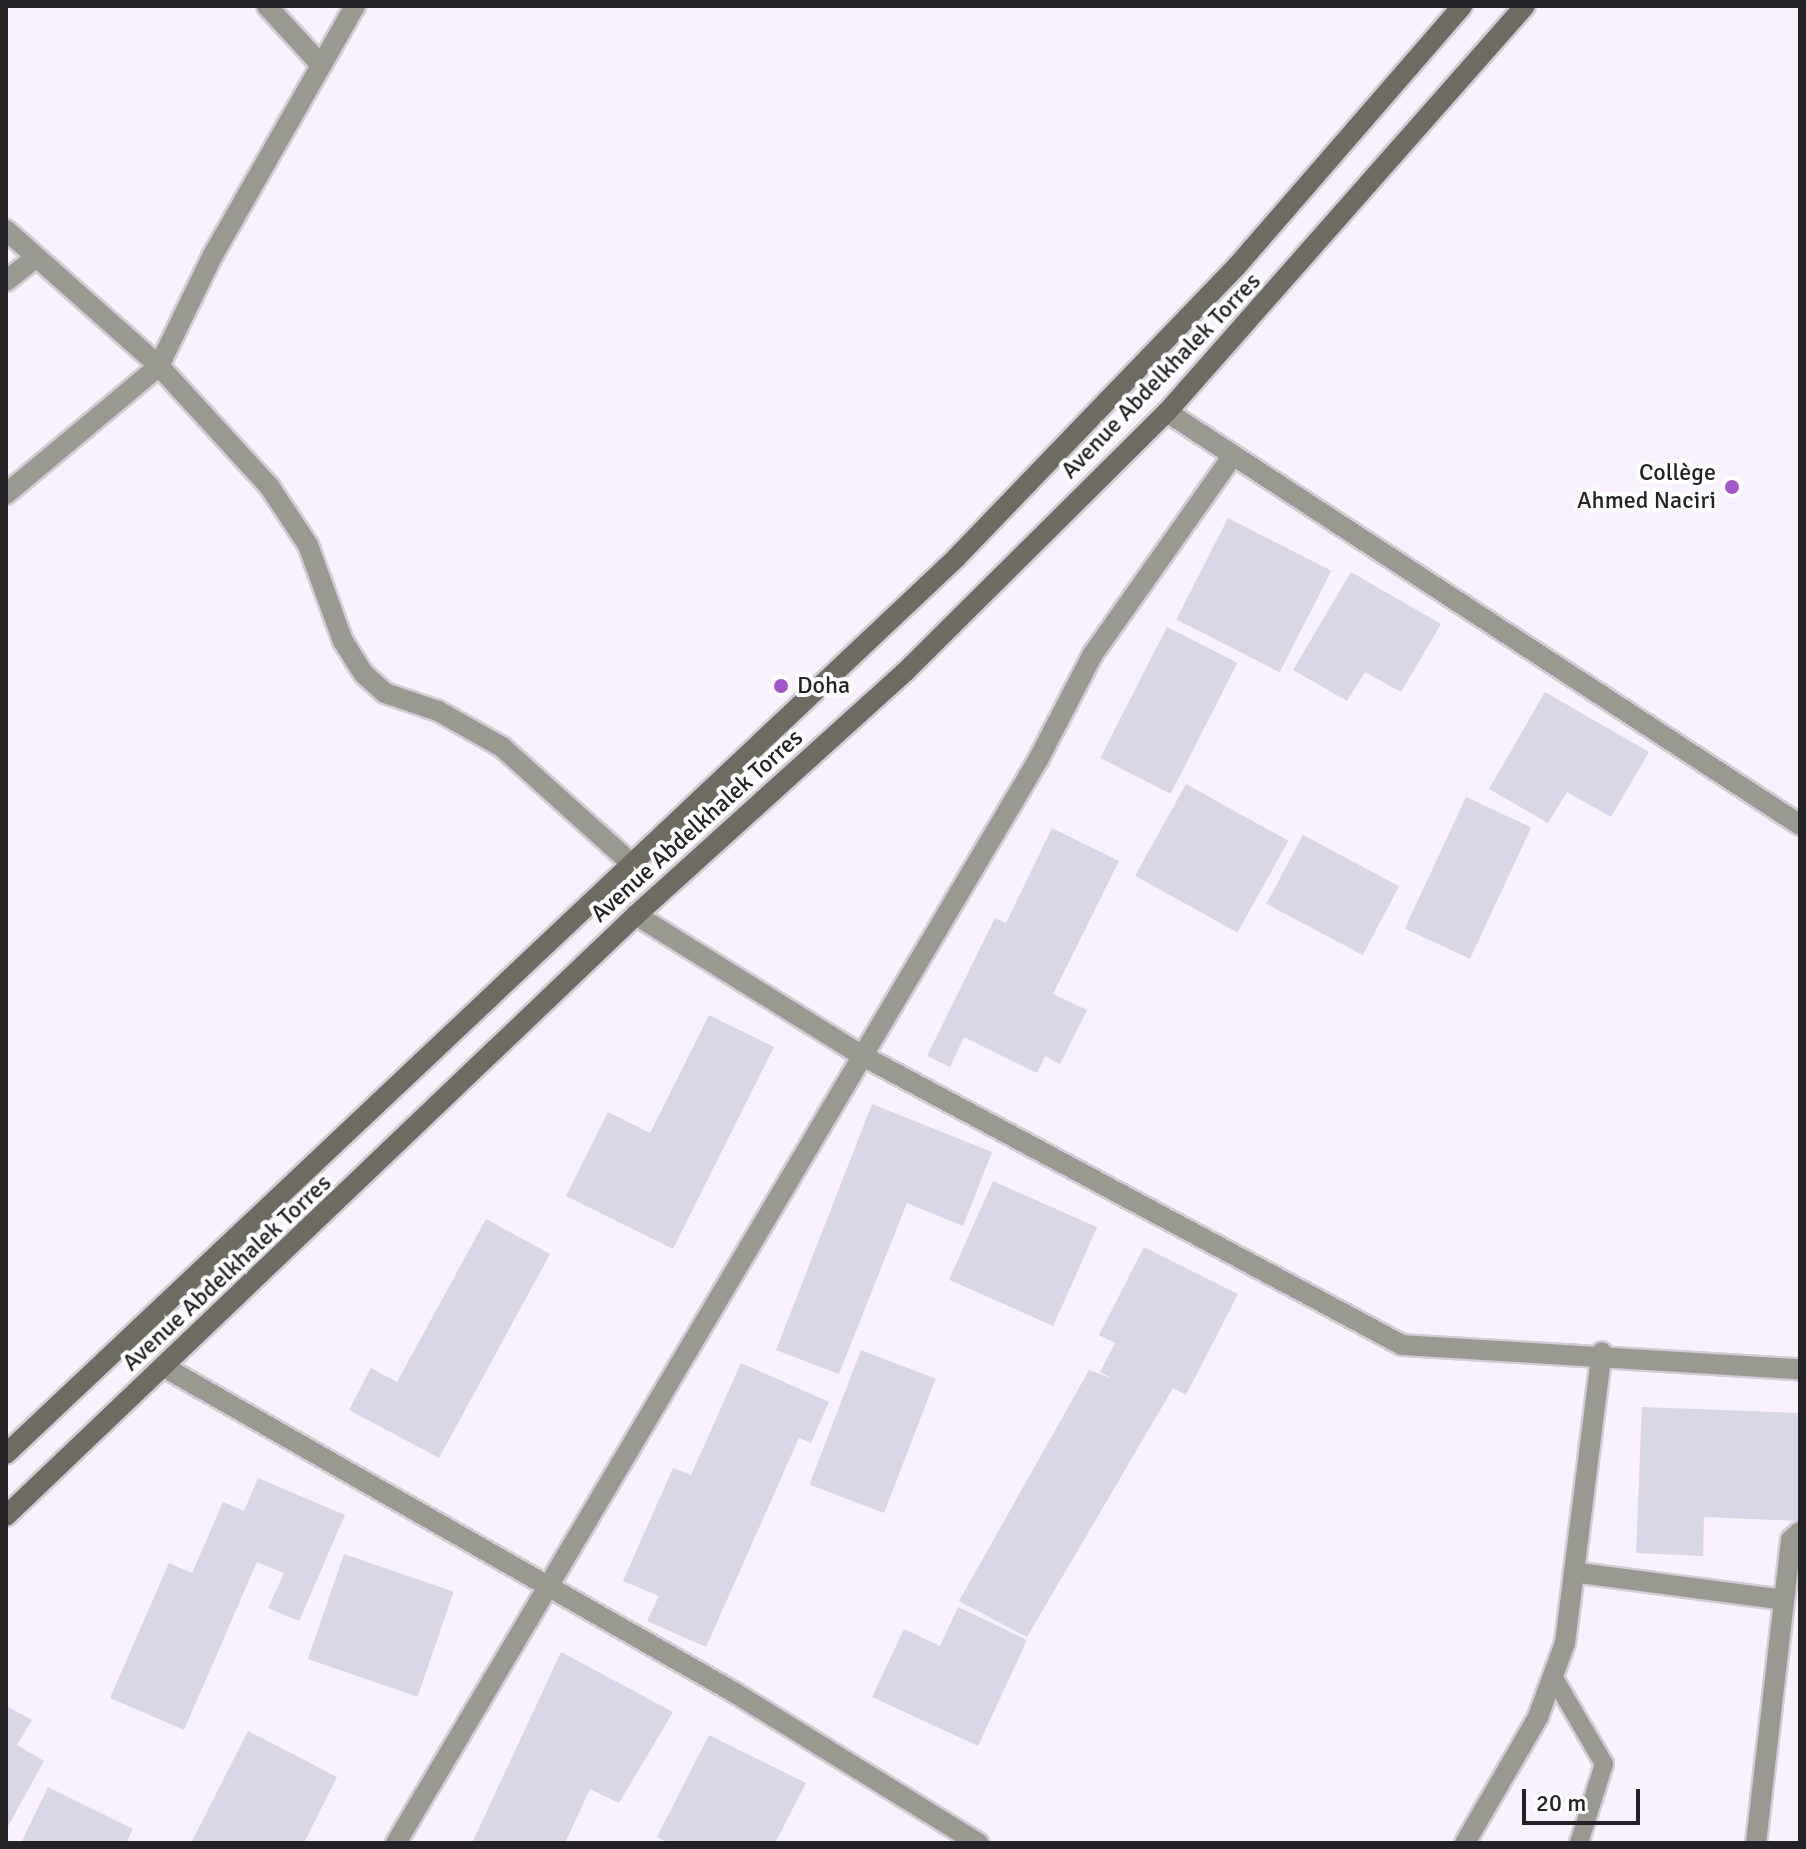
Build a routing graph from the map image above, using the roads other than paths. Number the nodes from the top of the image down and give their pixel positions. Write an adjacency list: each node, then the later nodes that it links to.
1 (267, 6): 5 (street)
2 (355, 6): 5 (street)
3 (1462, 6): 14 (street, Avenue Abdelkhalek Torres)
4 (1525, 6): 10 (street, Avenue Abdelkhalek Torres)
5 (321, 65): 9 (street)
6 (6, 230): 7 (street)
7 (35, 258): 8 (street); 9 (street)
8 (6, 281)
9 (159, 366): 12 (street); 14 (street)
10 (1167, 412): 11 (street); 15 (street, Avenue Abdelkhalek Torres)
11 (1232, 457): 13 (street); 16 (street)
12 (6, 494)
13 (1800, 825)
14 (631, 863): 20 (street, Avenue Abdelkhalek Torres)
15 (636, 915): 16 (street); 18 (street, Avenue Abdelkhalek Torres)
16 (861, 1055): 17 (street); 24 (street)
17 (1602, 1352): 19 (street); 23 (street)
18 (164, 1367): 21 (street, Avenue Abdelkhalek Torres); 24 (street)
19 (1800, 1369)
20 (6, 1454)
21 (6, 1516)
22 (1800, 1532): 25 (street)
23 (1579, 1573): 25 (street); 26 (street)
24 (549, 1593): 27 (street); 28 (street)
25 (1783, 1600): 31 (street)
26 (1554, 1678): 29 (street); 30 (lane)
27 (396, 1843)
28 (978, 1843)
29 (1465, 1843)
30 (1579, 1843)
31 (1756, 1843)

